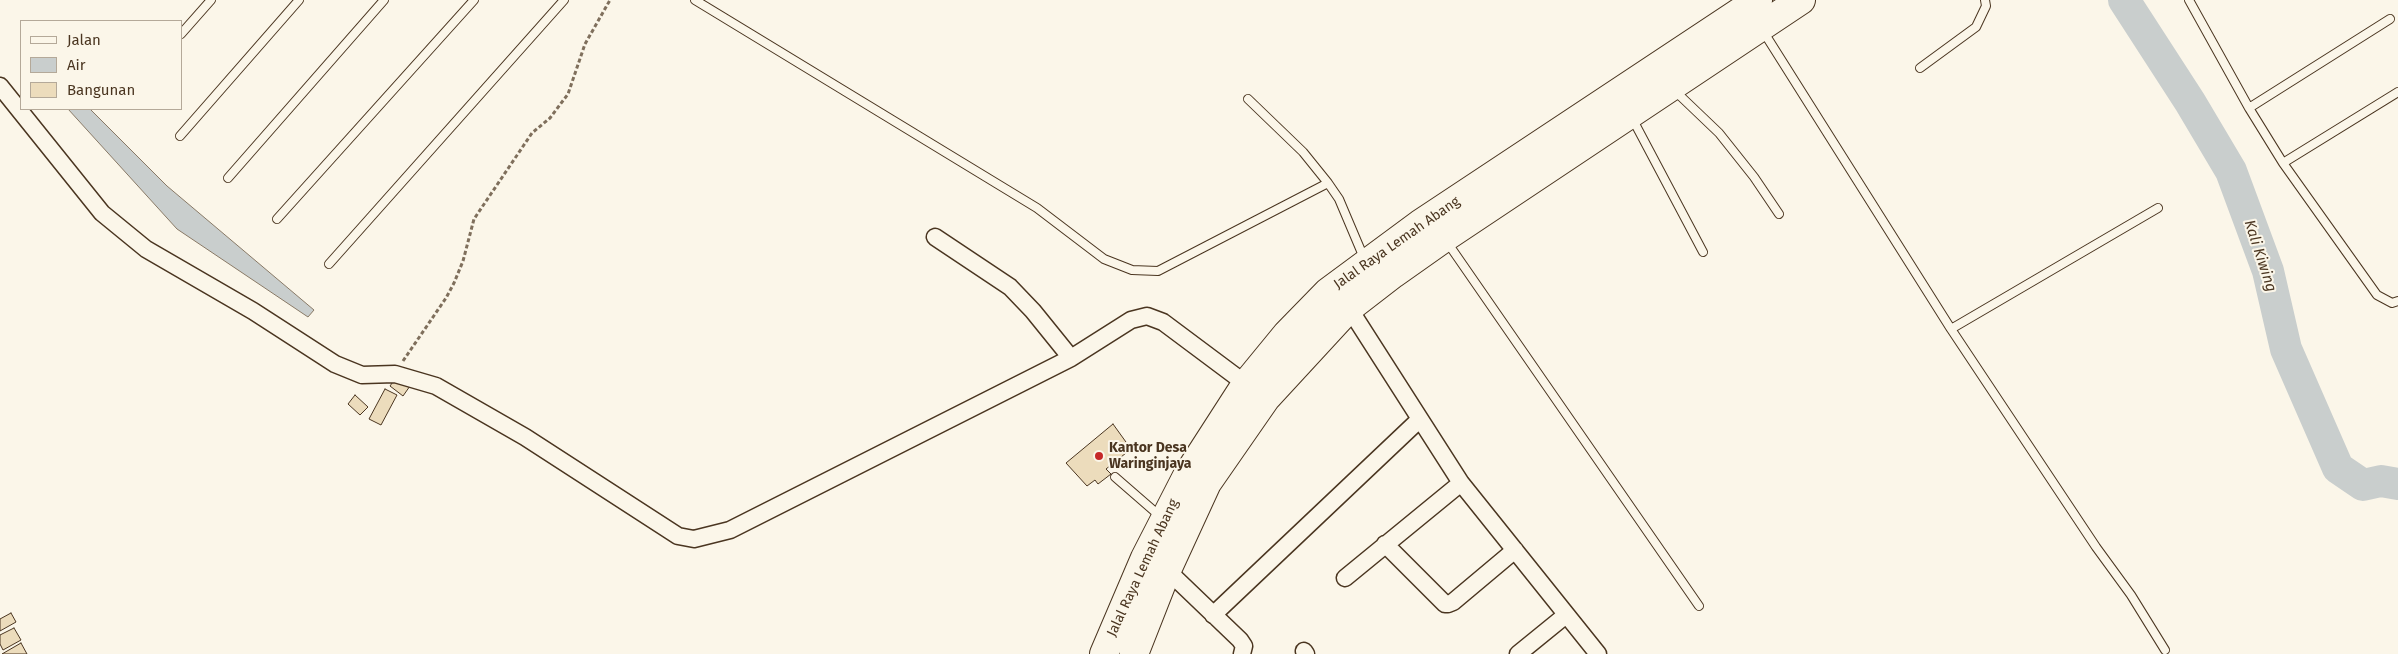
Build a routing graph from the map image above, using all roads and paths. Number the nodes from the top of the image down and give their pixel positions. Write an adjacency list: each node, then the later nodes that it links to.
1 (211, 0): 13 (lane)
2 (299, 0): 21 (lane)
3 (384, 0): 23 (lane)
4 (474, 0): 27 (lane)
5 (564, 0): 32 (lane)
6 (610, 0): 37 (path)
7 (695, 0): 24 (lane)
8 (1801, 0): 11 (highway)
9 (1985, 0): 14 (lane)
10 (2189, 0): 19 (lane)
11 (1756, 13): 16 (highway, Jalal Raya Lemah Abang); 31 (highway, Jalal Raya Lemah Abang); 35 (lane)
12 (2390, 19): 19 (lane)
13 (182, 33)
14 (1920, 68)
15 (0, 86): 37 (street)
16 (1671, 87): 20 (highway, Jalal Raya Lemah Abang); 26 (lane)
17 (2397, 93): 22 (lane)
18 (1248, 99): 24 (lane)
19 (2249, 108): 22 (lane)
20 (1630, 114): 29 (highway, Jalal Raya Lemah Abang); 30 (lane)
21 (180, 136)
22 (2283, 163): 33 (lane)
23 (228, 178)
24 (1328, 183): 31 (lane)
25 (2158, 208): 35 (lane)
26 (1779, 214)
27 (277, 219)
28 (935, 237): 36 (street)
29 (1444, 238): 34 (highway, Jalal Raya Lemah Abang); 47 (lane)
30 (1703, 252)
31 (1366, 262): 38 (highway, Jalal Raya Lemah Abang)
32 (329, 264)
33 (2398, 301)
34 (1349, 308): 39 (street); 45 (highway, Jalal Raya Lemah Abang)
35 (1951, 329): 50 (lane)
36 (1071, 358): 37 (street); 38 (street)
37 (395, 374)
38 (1246, 384): 42 (highway, Jalal Raya Lemah Abang)
39 (1420, 419): 41 (street); 48 (street)
40 (1115, 478): 42 (lane)
41 (1461, 483): 43 (street); 44 (street)
42 (1164, 520): 51 (highway, Jalal Raya Lemah Abang)
43 (1385, 544): 44 (street); 46 (street)
44 (1515, 550): 49 (street)
45 (1167, 570): 48 (street); 52 (highway, Jalal Raya Lemah Abang)
46 (1345, 578)
47 (1699, 606)
48 (1213, 614): 53 (street)
49 (1566, 615): 54 (street); 55 (street)
50 (2165, 650)
51 (1104, 654)
52 (1134, 654)
53 (1242, 654)
54 (1518, 654)
55 (1598, 654)

